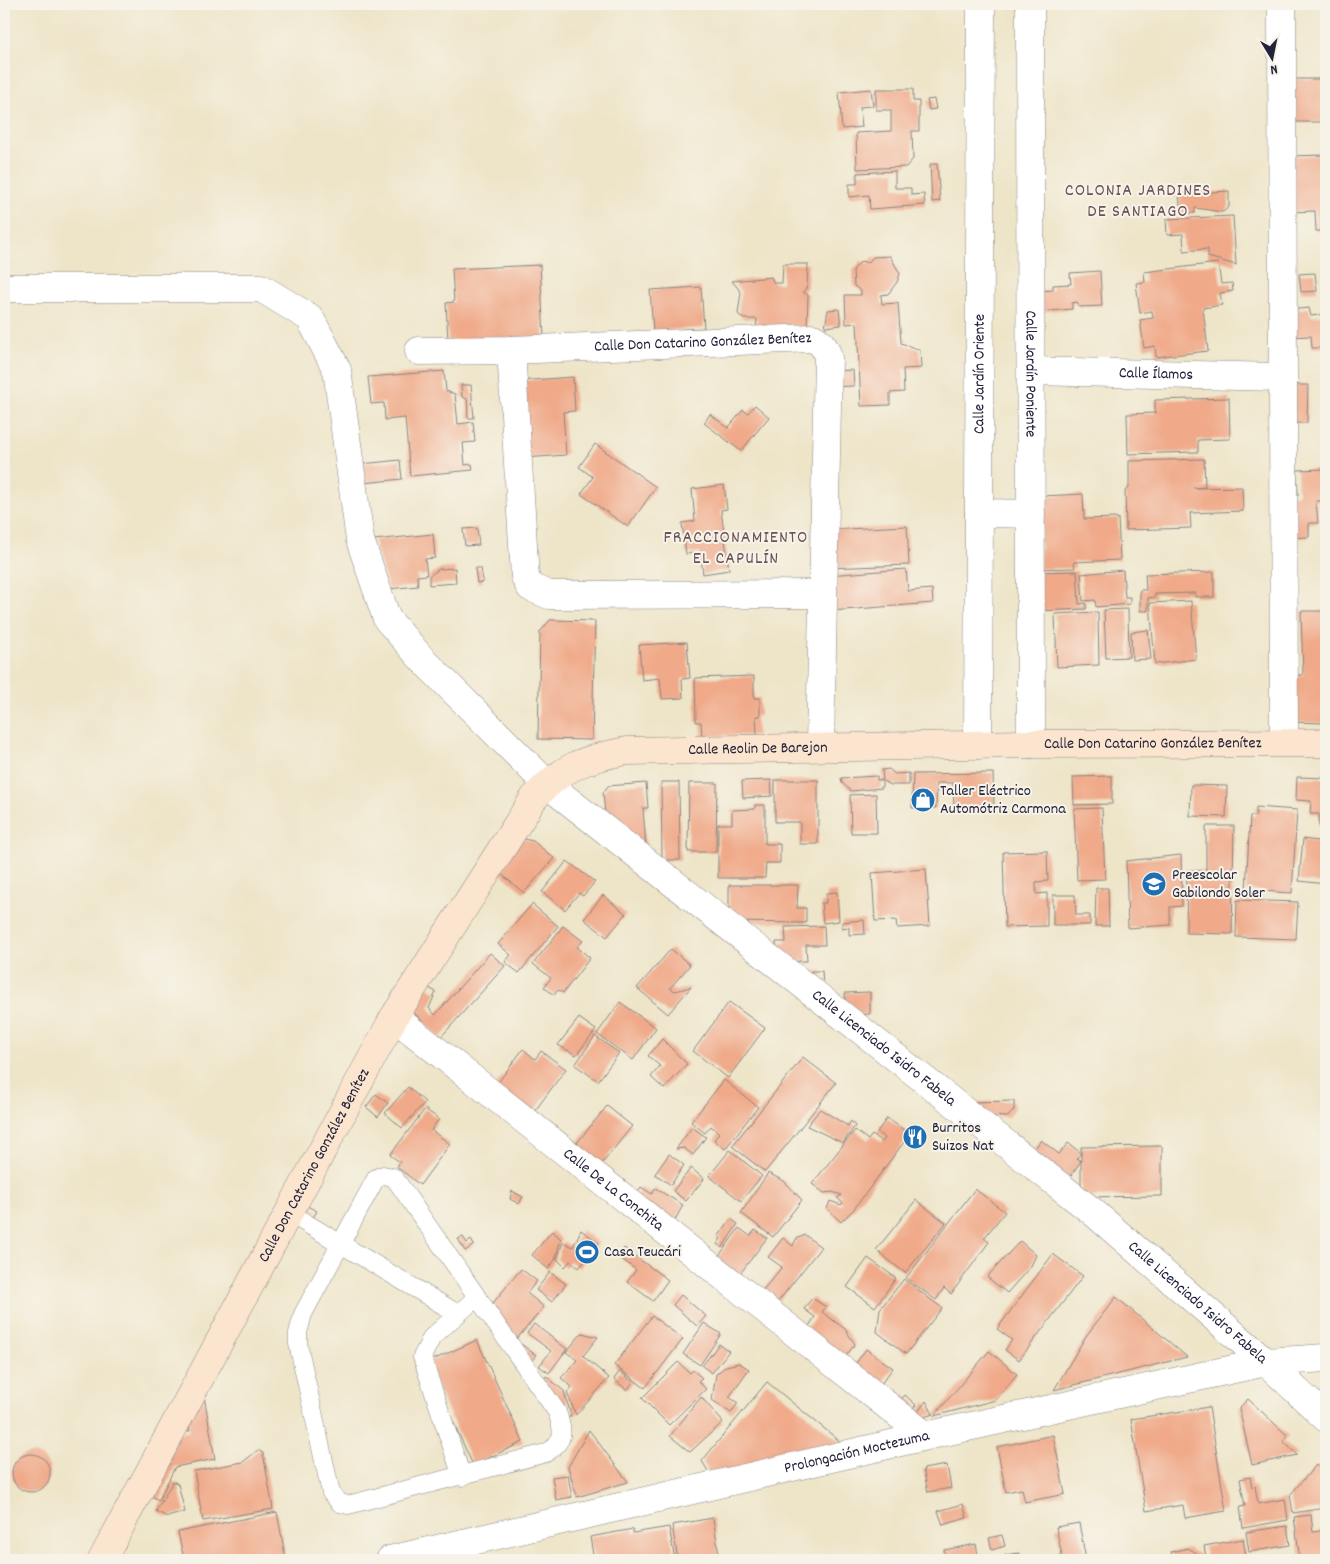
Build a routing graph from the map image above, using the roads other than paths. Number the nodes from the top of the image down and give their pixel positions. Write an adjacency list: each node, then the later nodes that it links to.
1 (981, 4): 9 (street, Calle Jardín Oriente)
2 (1030, 4): 7 (street, Calle Jardín Poniente)
3 (1282, 4): 8 (street)
4 (4, 288): 17 (street, Calle Licenciado Isidro Fabela)
5 (510, 350): 6 (street, Calle Don Catarino González Benítez); 11 (street); 11 (street, Calle Don Catarino González Benítez)
6 (419, 351)
7 (1030, 371): 8 (street, Calle Ílamos); 10 (street, Calle Jardín Poniente)
8 (1282, 377): 12 (street)
9 (979, 512): 10 (street); 15 (street, Calle Jardín Oriente)
10 (1031, 514): 14 (street, Calle Jardín Poniente)
11 (821, 594): 16 (street, Calle Don Catarino González Benítez)
12 (1284, 742): 13 (main road, Calle Don Catarino González Benítez); 14 (main road, Calle Don Catarino González Benítez)
13 (1326, 743)
14 (1031, 744): 15 (main road, Calle Don Catarino González Benítez)
15 (978, 745): 16 (main road, Calle Reolin De Barejon)
16 (820, 747): 17 (main road, Calle Reolin De Barejon)
17 (547, 784): 18 (main road, Calle Don Catarino González Benítez); 24 (street, Calle Licenciado Isidro Fabela)
18 (394, 1017): 19 (main road, Calle Don Catarino González Benítez); 26 (street, Calle De La Conchita)
19 (289, 1213): 20 (lane); 28 (main road, Calle Don Catarino González Benítez)
20 (343, 1243): 21 (lane); 22 (lane); 27 (lane)
21 (477, 1297): 22 (lane); 27 (lane)
22 (458, 1314): 27 (lane)
23 (1326, 1358): 24 (street, Prolongación Moctezuma)
24 (1266, 1362): 25 (street, Calle Licenciado Isidro Fabela); 26 (street, Prolongación Moctezuma)
25 (1326, 1418)
26 (926, 1436): 29 (street, Prolongación Moctezuma)
27 (462, 1477)
28 (102, 1560)
29 (390, 1560)

